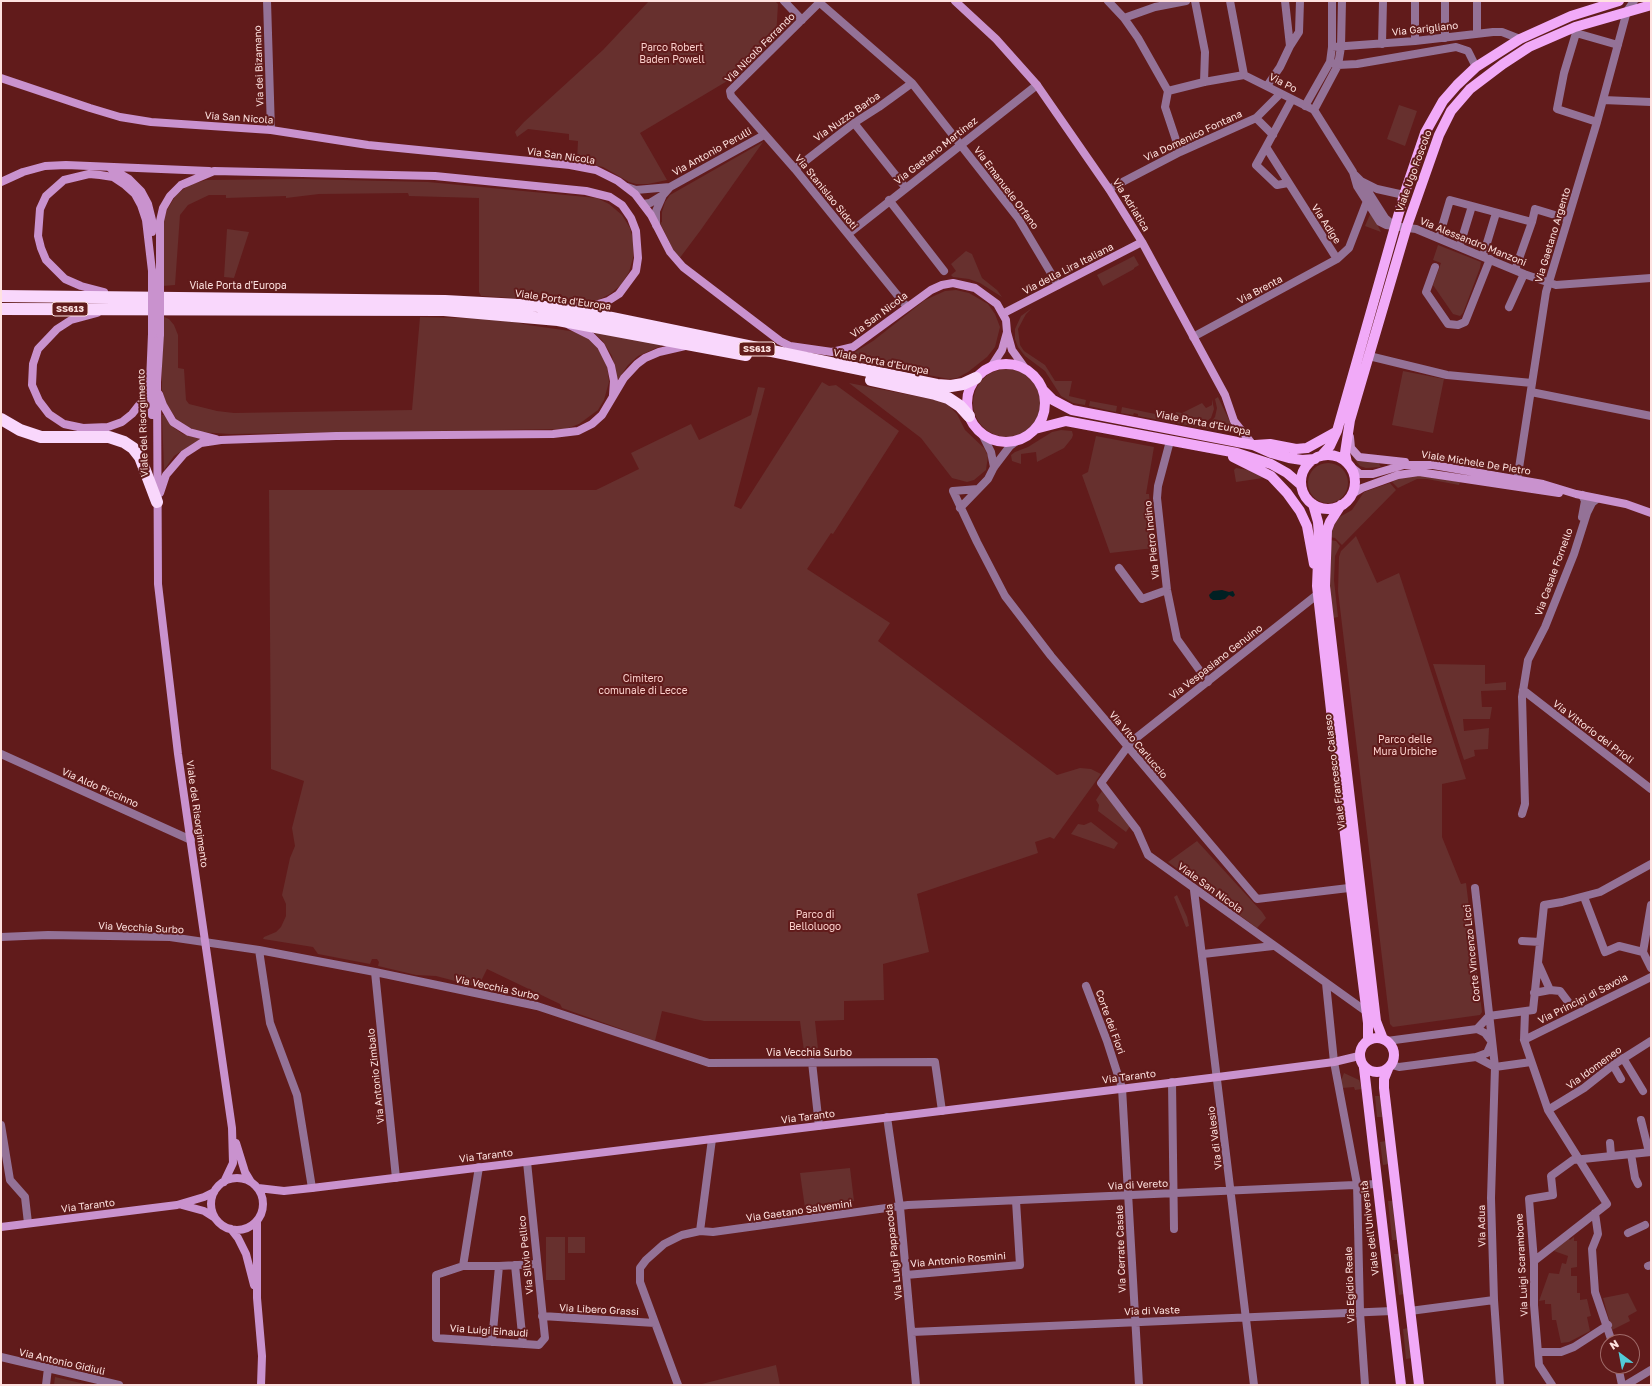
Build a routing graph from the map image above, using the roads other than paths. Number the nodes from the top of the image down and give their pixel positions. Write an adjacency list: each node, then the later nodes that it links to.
1 (266, 1): 52 (street, Via dei Bizamano)
2 (784, 1): 22 (street)
3 (955, 1): 39 (main road, Via Adriatica)
4 (1108, 1): 21 (street)
5 (1186, 1): 21 (street)
6 (1195, 1): 37 (street)
7 (1230, 1): 35 (street)
8 (1285, 1): 30 (street)
9 (1300, 1): 30 (street)
10 (1332, 1): 31 (street)
11 (1342, 1): 32 (street)
12 (1383, 1): 28 (street)
13 (1415, 1): 27 (street)
14 (1445, 1): 25 (street)
15 (1477, 1): 24 (street)
16 (1619, 1): 26 (main road, Viale Ugo Foscolo)
17 (1634, 1): 20 (street, Via Gaetano Argento)
18 (821, 2): 22 (street, Via Nicolò Ferrando); 38 (street, Via Emanuele Orfano)
19 (1651, 5): 20 (main road, Viale Ugo Foscolo)
20 (1627, 11): 23 (main road, Viale Ugo Foscolo); 29 (street, Via Gaetano Argento)
21 (1124, 18): 42 (street)
22 (802, 20): 41 (street, Via Nicolò Ferrando)
23 (1576, 30): 29 (street); 50 (street); 81 (main road, Viale Ugo Foscolo)
24 (1477, 33): 25 (street, Via Garigliano); 26 (street, Via Garigliano)
25 (1445, 38): 27 (street, Via Garigliano)
26 (1520, 39): 34 (main road, Viale Ugo Foscolo)
27 (1415, 41): 28 (street, Via Garigliano)
28 (1382, 44): 32 (street, Via Garigliano)
29 (1618, 45): 45 (street, Via Gaetano Argento)
30 (1290, 46): 40 (street)
31 (1332, 47): 32 (street, Via Garigliano); 33 (street)
32 (1341, 47): 33 (street)
33 (1334, 63): 34 (street); 47 (street); 48 (street)
34 (1476, 68): 70 (main road, Viale Ugo Foscolo)
35 (1244, 75): 37 (street); 40 (street, Via Po)
36 (1, 78): 52 (main road, Via San Nicola)
37 (1204, 82): 42 (street)
38 (912, 83): 51 (street, Via Nuzzo Barba); 55 (street, Via Emanuele Orfano)
39 (1037, 85): 55 (street, Via Gaetano Martinez); 69 (main road, Via Adriatica)
40 (1267, 86): 43 (street, Via Po)
41 (730, 91): 53 (street, Via Stanislao Sidoti)
42 (1168, 91): 57 (street)
43 (1280, 94): 44 (street, Via Po); 49 (street, Via Domenico Fontana)
44 (1292, 99): 47 (street, Via Po); 54 (street)
45 (1603, 100): 46 (street); 50 (street, Via Gaetano Argento)
46 (1651, 102)
47 (1305, 106): 48 (street, Via Po)
48 (1314, 110): 61 (street)
49 (1256, 118): 54 (street); 57 (street, Via Domenico Fontana)
50 (1597, 122): 77 (street, Via Gaetano Argento)
51 (854, 123): 59 (street, Via Nuzzo Barba); 67 (street)
52 (271, 130): 65 (main road, Via San Nicola)
53 (764, 135): 59 (street, Via Stanislao Sidoti); 66 (street, Via Antonio Perulli)
54 (1273, 135): 56 (street)
55 (960, 144): 67 (street, Via Gaetano Martinez); 95 (street, Via Emanuele Orfano)
56 (1266, 147): 64 (street, Via Adige); 64 (street)
57 (1180, 152): 69 (street, Via Domenico Fontana)
58 (107, 166): 60 (main road); 62 (main road); 90 (main road)
59 (794, 169): 82 (street, Via Stanislao Sidoti)
60 (214, 171): 90 (main road); 98 (main road)
61 (1353, 172): 63 (street); 73 (street)
62 (1, 182)
63 (1362, 182): 70 (street); 80 (street)
64 (1288, 183): 87 (street, Via Adige)
65 (627, 187): 68 (street, Via Antonio Perulli); 74 (main road, Via San Nicola)
66 (670, 187): 68 (street, Via Antonio Perulli); 71 (street, Via Antonio Perulli)
67 (905, 187): 72 (street, Via Gaetano Martinez)
68 (655, 189): 74 (street)
69 (1109, 189): 84 (main road, Via Adriatica)
70 (1404, 195): 80 (main road, Viale Ugo Foscolo)
71 (663, 196): 74 (street, Via Antonio Perulli); 79 (street, Via Antonio Perulli)
72 (889, 200): 82 (street, Via Gaetano Martinez); 91 (street)
73 (1367, 201): 80 (street); 87 (street, Via Adige)
74 (643, 204): 79 (main road, Via San Nicola)
75 (1472, 206): 76 (street); 83 (street); 85 (street)
76 (1496, 213): 78 (street); 86 (street)
77 (1568, 219): 78 (street); 94 (street, Via Gaetano Argento)
78 (1532, 222): 89 (street)
79 (656, 225): 99 (main road, Via San Nicola)
80 (1394, 226): 81 (street); 122 (main road, Viale Ugo Foscolo)
81 (1407, 226): 83 (street, Via Alessandro Manzoni); 108 (main road, Viale Ugo Foscolo)
82 (848, 234): 99 (street, Via Stanislao Sidoti)
83 (1439, 237): 85 (street, Via Alessandro Manzoni)
84 (1142, 242): 95 (main road, Via della Lira Italiana); 106 (main road, Via Adriatica)
85 (1460, 246): 86 (street, Via Alessandro Manzoni)
86 (1486, 257): 88 (street); 89 (street, Via Alessandro Manzoni)
87 (1337, 260): 106 (street, Via Brenta)
88 (1435, 267)
89 (1515, 270): 92 (street, Via Alessandro Manzoni)
90 (156, 271): 97 (main road); 112 (main road, Viale del Risorgimento, bridge)
91 (944, 271)
92 (1524, 274): 94 (street, Via Alessandro Manzoni); 100 (street)
93 (1651, 278): 94 (street, Via Alessandro Manzoni)
94 (1549, 283): 113 (street, Via Gaetano Argento)
95 (1058, 285): 103 (main road, Via della Lira Italiana)
96 (1, 296): 97 (highway, SS613)
97 (138, 298): 98 (highway, Viale Porta d'Europa)
98 (538, 306): 111 (highway, Viale Porta d'Europa / SS613)
99 (907, 307): 103 (main road, Via San Nicola)
100 (1509, 308)
101 (1, 309): 102 (highway, SS613)
102 (139, 310): 104 (highway, Viale Porta d'Europa); 112 (main road)
103 (1004, 313): 105 (main road)
104 (558, 320): 107 (highway, Viale Porta d'Europa); 116 (main road)
105 (1007, 332): 109 (main road); 110 (main road)
106 (1192, 337): 127 (main road, Via Adriatica)
107 (690, 345): 116 (main road); 118 (highway, Viale Porta d'Europa / SS613)
108 (1369, 356): 113 (street); 117 (main road, Viale Ugo Foscolo)
109 (991, 367): 110 (main road, Viale Porta d'Europa); 111 (main road, Viale Porta d'Europa)
110 (1025, 368): 114 (main road, Viale Porta d'Europa)
111 (976, 378): 118 (main road)
112 (153, 382): 124 (main road); 140 (main road, Viale del Risorgimento)
113 (1532, 383): 115 (street, Via Gaetano Argento)
114 (1043, 390): 121 (main road); 127 (main road, Viale Porta d'Europa)
115 (1531, 392): 119 (street); 133 (street, Via Gaetano Argento)
116 (613, 395): 124 (main road)
117 (1352, 415): 130 (main road); 131 (main road, Viale Ugo Foscolo)
118 (969, 416): 123 (main road, Viale Porta d'Europa)
119 (1651, 416)
120 (1, 419): 140 (highway)
121 (1035, 429): 125 (main road); 126 (main road)
122 (1337, 431): 127 (main road); 129 (main road, Viale Ugo Foscolo)
123 (982, 434): 125 (main road); 132 (street)
124 (221, 440): 140 (main road)
125 (1018, 440): 132 (street)
126 (1170, 441): 128 (main road); 147 (street, Via Pietro Indino)
127 (1252, 445): 129 (main road, Viale Porta d'Europa)
128 (1212, 448): 134 (main road); 141 (main road)
129 (1318, 457): 131 (main road); 134 (main road)
130 (1416, 464): 131 (main road, Viale Michele De Pietro); 133 (main road, Viale Michele De Pietro)
131 (1349, 465): 136 (main road)
132 (994, 467): 135 (street)
133 (1517, 480): 137 (main road, Viale Michele De Pietro)
134 (1301, 485): 139 (main road)
135 (978, 489): 143 (street); 143 (street, Via Vito Carluccio)
136 (1352, 494): 137 (main road, Viale Michele De Pietro); 142 (main road)
137 (1579, 495): 138 (main road, Viale Michele De Pietro); 145 (street, Via Casale Fornello)
138 (1597, 499): 144 (main road, Viale Michele De Pietro); 145 (street, Via Casale Fornello)
139 (1309, 501): 141 (main road); 142 (main road); 148 (main road, Viale Francesco Calasso)
140 (157, 502): 155 (main road, Viale del Risorgimento)
141 (1296, 505): 148 (main road)
142 (1341, 505): 157 (main road, Viale Francesco Calasso)
143 (960, 508): 151 (street, Via Vito Carluccio)
144 (1651, 513)
145 (1582, 524): 150 (street, Via Casale Fornello)
146 (1119, 568): 147 (street, Via Pietro Indino)
147 (1167, 590): 149 (street, Via Pietro Indino)
148 (1318, 590): 149 (street, Via Vespasiano Genuino); 157 (main road, Viale Francesco Calasso)
149 (1208, 682): 151 (street, Via Vespasiano Genuino)
150 (1523, 690): 153 (street, Via Vittorio dei Prioli); 154 (street, Via Casale Fornello)
151 (1127, 748): 157 (street, Via Vito Carluccio); 159 (street, Viale San Nicola)
152 (1, 754): 155 (street, Via Aldo Piccinno)
153 (1651, 788)
154 (1522, 814)
155 (191, 840): 166 (main road, Viale del Risorgimento)
156 (1651, 864): 160 (street)
157 (1356, 887): 180 (main road, Viale Francesco Calasso); 185 (main road, Viale Francesco Calasso)
158 (1475, 888): 182 (street, Corte Vincenzo Licci)
159 (1194, 890): 167 (street, Viale San Nicola); 170 (street, Via di Valesio)
160 (1584, 897): 165 (street); 169 (street)
161 (1651, 905): 162 (street)
162 (1649, 921): 169 (street)
163 (1, 937): 166 (street, Via Vecchia Surbo)
164 (1522, 941): 165 (street)
165 (1540, 942): 171 (street)
166 (206, 943): 168 (street, Via Vecchia Surbo); 210 (main road, Viale del Risorgimento)
167 (1273, 946): 170 (street); 175 (street, Viale San Nicola)
168 (259, 950): 173 (street, Via Vecchia Surbo); 226 (street)
169 (1643, 952): 172 (street)
170 (1203, 954): 199 (street, Via di Valesio)
171 (1538, 963): 177 (street); 178 (street)
172 (1651, 968)
173 (375, 972): 192 (street, Via Vecchia Surbo); 219 (street, Via Antonio Zimbalo)
174 (1651, 977): 186 (street, Via Principi di Savoia)
175 (1326, 983): 180 (street, Viale San Nicola); 193 (street, Viale dell'Università)
176 (1086, 986): 202 (street, Corte dei Fiori)
177 (1550, 990): 178 (street); 179 (street)
178 (1534, 994): 181 (street)
179 (1569, 1003)
180 (1367, 1012): 184 (main road, Viale Francesco Calasso)
181 (1525, 1012): 182 (street); 186 (street)
182 (1489, 1016): 183 (street); 188 (street, Corte Vincenzo Licci)
183 (1477, 1029): 185 (street); 188 (street)
184 (1368, 1040): 185 (main road); 189 (main road)
185 (1385, 1040): 196 (main road)
186 (1524, 1040): 194 (street)
187 (1651, 1041): 191 (street, Via Idomeneo)
188 (1492, 1042): 190 (street); 197 (street, Via Adua)
189 (1359, 1056): 193 (main road, Via Taranto); 198 (main road)
190 (1476, 1057): 196 (street); 197 (street)
191 (1623, 1058): 195 (street, Via Idomeneo); 203 (street)
192 (812, 1062): 205 (street, Via Vecchia Surbo); 209 (street)
193 (1334, 1062): 199 (main road, Via Taranto); 222 (street, Viale dell'Università)
194 (1531, 1062): 197 (street); 204 (street)
195 (1613, 1064): 200 (street); 204 (street, Via Idomeneo)
196 (1390, 1067): 198 (main road); 253 (main road)
197 (1495, 1067): 251 (street, Via Adua)
198 (1364, 1068): 223 (main road, Viale dell'Università)
199 (1218, 1077): 201 (main road, Via Taranto); 227 (street, Via di Valesio)
200 (1621, 1079)
201 (1172, 1082): 202 (main road, Via Taranto); 229 (street)
202 (1122, 1088): 205 (main road, Via Taranto); 230 (street, Via Cerrate Casale)
203 (1643, 1091)
204 (1548, 1110): 216 (street)
205 (942, 1111): 206 (main road, Via Taranto)
206 (887, 1117): 209 (main road, Via Taranto); 233 (street, Via Luigi Pappacoda)
207 (1641, 1120): 213 (street)
208 (1, 1125): 237 (street)
209 (819, 1126): 211 (main road, Via Taranto)
210 (232, 1128): 220 (main road, Viale del Risorgimento); 221 (main road, Viale del Risorgimento)
211 (712, 1139): 217 (main road, Via Taranto); 242 (street)
212 (1610, 1144): 215 (street)
213 (1650, 1152): 214 (street)
214 (1630, 1154): 215 (street); 224 (street)
215 (1611, 1155): 216 (street)
216 (1579, 1159): 234 (street); 244 (street, Via Luigi Scarambone)
217 (527, 1162): 218 (main road, Via Taranto); 245 (street, Via Silvio Pellico)
218 (479, 1167): 219 (main road, Via Taranto); 247 (street)
219 (396, 1178): 226 (main road, Via Taranto)
220 (224, 1182): 221 (main road); 228 (main road)
221 (251, 1182): 225 (main road)
222 (1357, 1184): 223 (street, Via di Vereto); 227 (street, Via di Vereto); 254 (street, Via Egidio Reale)
223 (1377, 1184): 252 (main road, Viale dell'Università)
224 (1638, 1184)
225 (258, 1188): 226 (main road, Via Taranto); 236 (main road)
226 (312, 1188)
227 (1231, 1191): 229 (street, Via di Vereto); 256 (street, Via di Valesio)
228 (214, 1192): 232 (main road, Via Taranto); 235 (main road)
229 (1173, 1194): 230 (street, Via di Vereto); 240 (street)
230 (1129, 1195): 231 (street, Via di Vereto); 257 (street, Via Cerrate Casale)
231 (1016, 1201): 233 (street, Via di Vereto); 249 (street, Via Antonio Rosmini)
232 (177, 1205): 235 (main road, Via Taranto); 237 (main road, Via Taranto)
233 (900, 1207): 242 (street, Via Gaetano Salvemini); 249 (street, Via Luigi Pappacoda)
234 (1595, 1213): 244 (street); 259 (street)
235 (216, 1219): 241 (main road)
236 (257, 1221): 241 (main road); 250 (main road)
237 (28, 1223): 239 (main road, Via Taranto)
238 (1645, 1225): 243 (street)
239 (1, 1227)
240 (1174, 1229)
241 (231, 1230): 250 (main road)
242 (700, 1231): 258 (street, Via Gaetano Salvemini)
243 (1628, 1233)
244 (1534, 1261): 265 (street, Via Luigi Scarambone)
245 (537, 1264): 246 (street); 255 (street, Via Silvio Pellico)
246 (515, 1265): 248 (street); 263 (street)
247 (463, 1266): 248 (street); 262 (street, Via Luigi Einaudi)
248 (499, 1266): 262 (street)
249 (906, 1275): 260 (street, Via Luigi Pappacoda)
250 (258, 1298): 272 (main road)
251 (1494, 1300): 253 (street); 280 (street, Via Adua)
252 (1392, 1311): 254 (street, Via di Vaste); 278 (main road, Viale dell'Università)
253 (1410, 1311): 279 (main road)
254 (1360, 1312): 256 (street, Via di Vaste); 277 (street, Via Egidio Reale)
255 (542, 1316): 258 (street, Via Libero Grassi); 264 (street, Via Silvio Pellico)
256 (1246, 1317): 257 (street, Via di Vaste); 276 (street, Via di Valesio)
257 (1134, 1322): 260 (street, Via di Vaste); 275 (street, Via Cerrate Casale)
258 (655, 1323): 273 (street, Via Gaetano Salvemini)
259 (1608, 1325): 261 (street); 265 (street)
260 (912, 1332): 274 (street, Via Luigi Pappacoda)
261 (1610, 1334)
262 (492, 1342): 263 (street, Via Luigi Einaudi)
263 (523, 1344): 264 (street, Via Luigi Einaudi)
264 (539, 1345)
265 (1538, 1352): 281 (street, Via Luigi Scarambone)
266 (1, 1357): 267 (street, Via Antonio Gidiuli)
267 (48, 1368): 270 (street); 271 (street, Via Antonio Gidiuli)
268 (1651, 1370): 283 (street)
269 (1620, 1374): 282 (street)
270 (46, 1385)
271 (119, 1385)
272 (261, 1385)
273 (678, 1385)
274 (916, 1385)
275 (1139, 1385)
276 (1254, 1385)
277 (1365, 1385)
278 (1401, 1385)
279 (1420, 1385)
280 (1500, 1385)
281 (1552, 1385)
282 (1622, 1385)
283 (1626, 1385)

